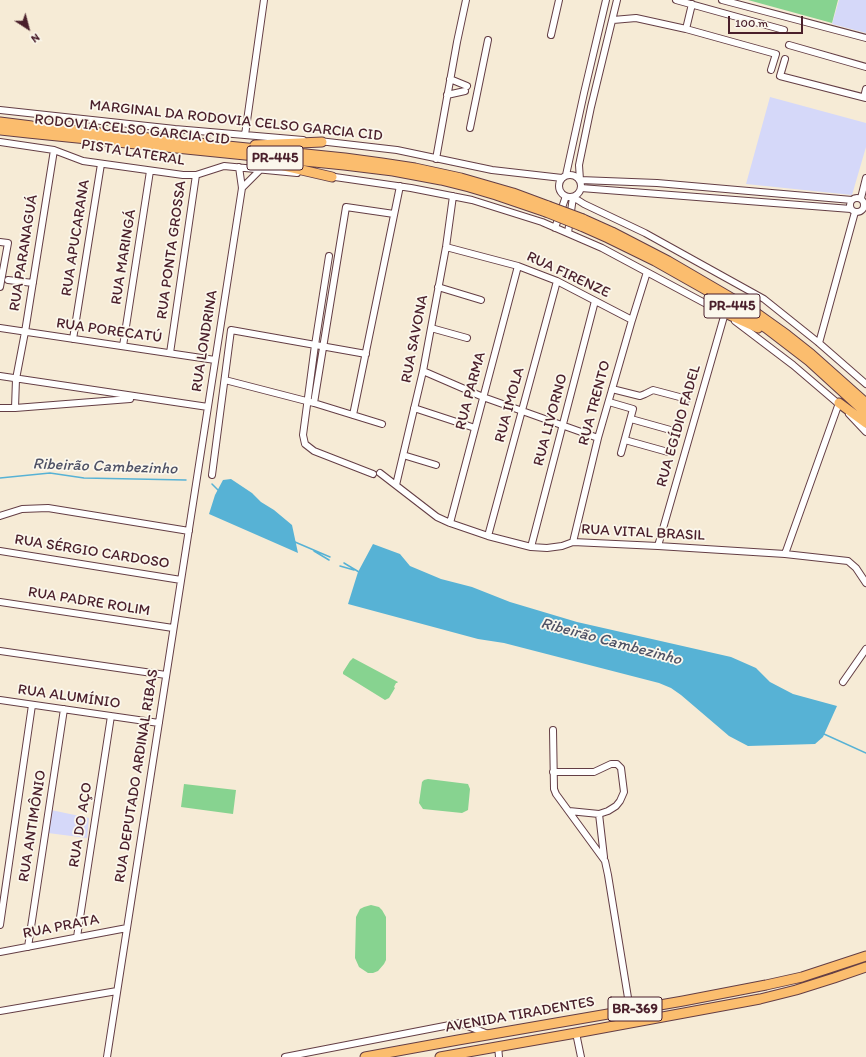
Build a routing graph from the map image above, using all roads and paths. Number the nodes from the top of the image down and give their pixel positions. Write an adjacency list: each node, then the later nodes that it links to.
1 (264, 0): 30 (street)
2 (466, 0): 19 (street)
3 (559, 0): 12 (street)
4 (606, 0): 22 (street)
5 (617, 0): 9 (street)
6 (676, 0): 8 (street)
7 (722, 0): 13 (street)
8 (692, 4): 10 (street); 11 (street)
9 (613, 20): 10 (street); 25 (street)
10 (686, 29): 18 (street)
11 (784, 30)
12 (551, 35)
13 (866, 38)
14 (488, 40): 20 (street)
15 (789, 45): 17 (street)
16 (785, 59): 24 (street)
17 (866, 67)
18 (771, 70)
19 (450, 79): 20 (street); 23 (street)
20 (472, 89): 23 (street); 28 (street)
21 (866, 89): 24 (street)
22 (584, 93): 25 (street); 42 (street)
23 (447, 95): 35 (street)
24 (865, 98)
25 (591, 108): 44 (street)
26 (0, 110): 30 (street, MARGINAL DA RODOVIA CELSO GARCIA CID)
27 (0, 122): 34 (highway, RODOVIA CELSO GARCIA CID / PR-445)
28 (470, 128)
29 (0, 130): 34 (highway, RODOVIA CELSO GARCIA CID / PR-445)
30 (245, 135): 32 (street, MARGINAL DA RODOVIA CELSO GARCIA CID)
31 (0, 142): 33 (street, PISTA LATERAL / PR-445)
32 (322, 142): 34 (highway); 35 (street, MARGINAL DA RODOVIA CELSO GARCIA CID)
33 (54, 150): 36 (street, PISTA LATERAL / PR-445); 64 (street, RUA PARANAGUÁ)
34 (227, 150): 41 (highway); 54 (highway, RODOVIA CELSO GARCIA CID / PR-445, bridge)
35 (436, 159): 42 (street, MARGINAL DA RODOVIA CELSO GARCIA CID)
36 (101, 164): 39 (street, PISTA LATERAL / PR-445); 75 (street, RUA APUCARANA)
37 (239, 168): 38 (street); 40 (street, PISTA LATERAL / PR-445); 46 (street, RUA LONDRINA)
38 (261, 169): 41 (street); 46 (street)
39 (150, 171): 40 (street, PISTA LATERAL / PR-445); 79 (street, RUA MARINGÁ)
40 (196, 175): 81 (street, RUA PONTA GROSSA)
41 (332, 177): 45 (street)
42 (564, 177): 44 (street); 49 (street)
43 (866, 178): 51 (street)
44 (580, 180): 47 (street); 50 (street)
45 (400, 186): 48 (street); 53 (street)
46 (242, 188): 83 (street, RUA LONDRINA)
47 (581, 188): 49 (street); 52 (street)
48 (453, 196): 55 (street); 58 (street, RUA SAVONA)
49 (570, 196): 55 (street); 56 (street); 77 (street)
50 (852, 200): 51 (street); 52 (street)
51 (863, 200): 52 (street)
52 (859, 211): 77 (street)
53 (394, 214): 80 (street); 82 (street)
54 (582, 223): 76 (highway, RODOVIA CELSO GARCIA CID / PR-445); 95 (highway, RODOVIA CELSO GARCIA CID / PR-445)
55 (555, 228): 56 (street)
56 (568, 233): 61 (street)
57 (0, 242): 65 (street)
58 (446, 247): 60 (street, RUA FIRENZE); 66 (street, RUA SAVONA)
59 (329, 256): 78 (street)
60 (518, 266): 63 (street, RUA FIRENZE); 90 (street, RUA PARMA)
61 (647, 272): 69 (street); 70 (street, RUA TRENTO)
62 (8, 280): 64 (street)
63 (557, 281): 68 (street, RUA FIRENZE); 102 (street, RUA IMOLA)
64 (33, 283): 73 (street, RUA PARANAGUÁ)
65 (0, 287)
66 (438, 287): 67 (street); 72 (street, RUA SAVONA)
67 (481, 300)
68 (595, 300): 70 (street, RUA FIRENZE); 108 (street, RUA LIVORNO)
69 (725, 313): 76 (highway); 97 (street); 128 (street, RUA EGÍDIO FADEL)
70 (632, 320): 89 (street, RUA TRENTO)
71 (0, 328): 73 (street, RUA PORECATÚ)
72 (431, 328): 74 (street); 84 (street, RUA SAVONA)
73 (25, 332): 75 (street, RUA PORECATÚ); 86 (street, RUA PARANAGUÁ)
74 (467, 338)
75 (73, 339): 79 (street, RUA PORECATÚ)
76 (784, 341): 103 (highway, RODOVIA CELSO GARCIA CID / PR-445)
77 (819, 343): 88 (street)
78 (315, 345): 80 (street); 87 (street); 93 (street)
79 (123, 346): 81 (street, RUA PORECATÚ)
80 (323, 346): 82 (street); 96 (street)
81 (170, 353): 83 (street, RUA PORECATÚ)
82 (366, 354): 104 (street)
83 (215, 360): 98 (street, RUA LONDRINA)
84 (423, 371): 90 (street); 101 (street, RUA SAVONA)
85 (0, 376): 86 (street)
86 (16, 379): 91 (street); 100 (street, RUA PARANAGUÁ)
87 (225, 380): 93 (street); 120 (street)
88 (866, 384)
89 (612, 389): 92 (street); 94 (street, RUA TRENTO)
90 (483, 397): 102 (street); 109 (street, RUA PARMA)
91 (141, 398): 98 (street); 100 (street)
92 (687, 399)
93 (307, 402): 96 (street); 119 (street)
94 (609, 402): 105 (street); 112 (street, RUA TRENTO)
95 (866, 402)
96 (314, 403): 104 (street)
97 (839, 403): 106 (highway); 111 (street); 131 (street)
98 (208, 407): 122 (street, RUA LONDRINA)
99 (0, 408): 100 (street)
100 (15, 408)
101 (414, 408): 109 (street); 116 (street, RUA SAVONA)
102 (522, 411): 108 (street); 126 (street, RUA IMOLA)
103 (866, 413)
104 (353, 415): 107 (street)
105 (631, 419): 110 (street); 113 (street)
106 (866, 423)
107 (382, 424)
108 (563, 425): 112 (street); 129 (street, RUA LIVORNO)
109 (475, 428): 124 (street, RUA PARMA)
110 (674, 431)
111 (866, 432)
112 (598, 438): 127 (street, RUA TRENTO)
113 (625, 440): 114 (street); 115 (street)
114 (668, 452)
115 (621, 453)
116 (403, 455): 117 (street); 121 (street, RUA SAVONA)
117 (436, 466)
118 (380, 473): 121 (street, RUA VITAL BRASIL)
119 (373, 474)
120 (212, 475)
121 (396, 485): 124 (street, RUA VITAL BRASIL)
122 (193, 498): 125 (street, RUA DEPUTADO ARDINAL RIBAS)
123 (0, 516): 125 (street)
124 (450, 523): 126 (street, RUA VITAL BRASIL)
125 (188, 531): 132 (street, RUA DEPUTADO ARDINAL RIBAS)
126 (488, 536): 129 (street, RUA VITAL BRASIL)
127 (573, 542): 128 (street, RUA VITAL BRASIL); 129 (street, RUA VITAL BRASIL)
128 (658, 546): 131 (street, RUA VITAL BRASIL)
129 (531, 547)
130 (0, 551): 132 (street, RUA SÉRGIO CARDOSO)
131 (785, 554): 133 (street, RUA VITAL BRASIL)
132 (181, 580): 135 (street, RUA DEPUTADO ARDINAL RIBAS)
133 (866, 583)
134 (0, 602): 135 (street, RUA PADRE ROLIM)
135 (173, 628): 138 (street, RUA DEPUTADO ARDINAL RIBAS)
136 (866, 649): 139 (street)
137 (0, 651): 138 (street)
138 (166, 675): 144 (street, RUA DEPUTADO ARDINAL RIBAS)
139 (843, 682)
140 (0, 700): 141 (street, RUA ALUMÍNIO)
141 (32, 705): 142 (street, RUA ALUMÍNIO); 150 (street)
142 (64, 709): 143 (street, RUA ALUMÍNIO); 153 (street, RUA ANTIMÔNIO)
143 (111, 716): 144 (street, RUA ALUMÍNIO); 152 (street, RUA DO AÇO)
144 (159, 723): 151 (street, RUA DEPUTADO ARDINAL RIBAS)
145 (553, 730): 146 (street)
146 (553, 772): 147 (street); 148 (street)
147 (569, 811): 148 (street); 149 (street)
148 (599, 814): 149 (street)
149 (605, 861): 158 (street)
150 (0, 925)
151 (127, 928): 152 (street, RUA PRATA); 157 (street, RUA DEPUTADO ARDINAL RIBAS)
152 (77, 937): 153 (street, RUA PRATA)
153 (28, 947): 154 (street, RUA PRATA)
154 (0, 952)
155 (866, 956): 158 (highway, AVENIDA TIRADENTES / BR-369)
156 (866, 967): 160 (highway, AVENIDA TIRADENTES / BR-369)
157 (117, 991): 159 (street); 163 (street, RUA DEPUTADO ARDINAL RIBAS)
158 (630, 1010): 161 (highway, AVENIDA TIRADENTES / BR-369)
159 (0, 1011)
160 (576, 1033): 162 (highway, AVENIDA TIRADENTES / BR-369); 168 (street)
161 (489, 1035): 164 (street); 165 (highway, AVENIDA TIRADENTES / BR-369)
162 (498, 1046): 166 (highway, AVENIDA TIRADENTES / BR-369); 167 (street)
163 (106, 1057)
164 (285, 1057)
165 (365, 1057)
166 (440, 1057)
167 (499, 1057)
168 (581, 1057)

